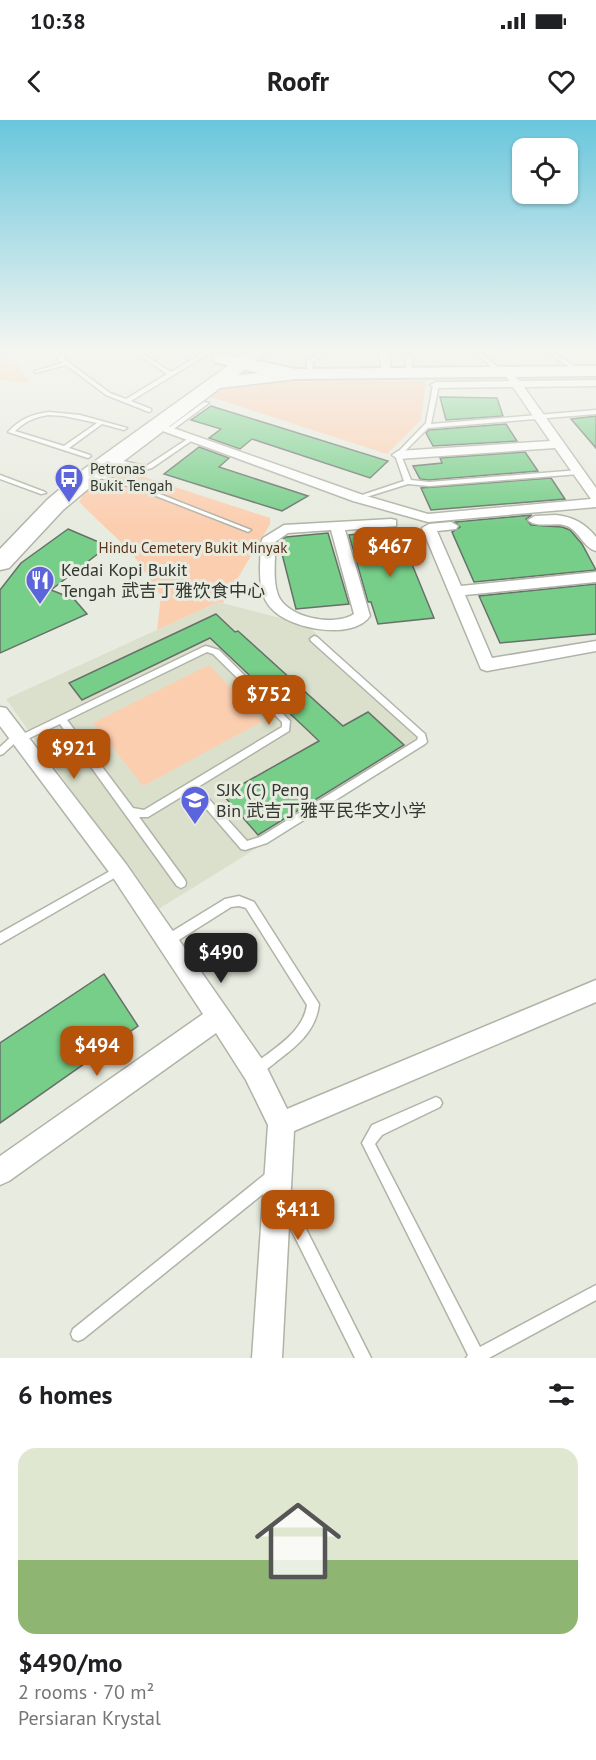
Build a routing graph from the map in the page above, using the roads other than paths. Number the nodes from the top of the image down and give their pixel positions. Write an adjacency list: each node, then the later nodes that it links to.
1 (140, 410): 8 (lane)
2 (170, 410): 8 (highway)
3 (180, 410): 8 (highway)
4 (431, 410): 10 (lane)
5 (533, 410): 7 (street)
6 (596, 412): 7 (lane)
7 (540, 419): 10 (lane); 15 (street)
8 (158, 422): 11 (highway); 14 (street); 18 (highway)
9 (100, 423): 11 (lane); 13 (lane); 16 (lane)
10 (427, 426): 17 (lane)
11 (124, 428): 19 (highway)
12 (0, 429): 13 (lane)
13 (11, 432): 16 (lane)
14 (194, 437): 18 (lane); 25 (street)
15 (558, 444): 17 (street); 20 (street)
16 (64, 449): 19 (lane)
17 (398, 455): 22 (lane)
18 (110, 460): 19 (highway)
19 (90, 465): 23 (highway); 30 (lane); 33 (highway)
20 (579, 472): 22 (lane); 24 (street)
21 (0, 477): 23 (lane)
22 (408, 482): 25 (lane)
23 (44, 493): 31 (highway)
24 (596, 497)
25 (358, 498): 27 (street)
26 (596, 503): 27 (street)
27 (400, 510): 29 (street)
28 (391, 524): 29 (street)
29 (336, 526): 29 (street)
30 (248, 530)
31 (0, 538)
32 (596, 547): 35 (street)
33 (0, 563)
34 (596, 578): 35 (street)
35 (454, 591): 37 (street)
36 (314, 639): 42 (lane)
37 (596, 645)
38 (0, 713): 40 (street)
39 (61, 719): 40 (lane); 42 (lane); 43 (lane)
40 (19, 737): 41 (lane); 44 (street)
41 (0, 752)
42 (192, 786): 43 (lane)
43 (130, 812): 45 (lane)
44 (119, 870): 46 (lane); 47 (street)
45 (181, 884)
46 (0, 939)
47 (167, 941): 49 (street); 50 (lane)
48 (596, 991): 52 (street)
49 (219, 1017): 50 (street); 53 (street)
50 (255, 1071): 52 (street)
51 (436, 1103): 57 (lane)
52 (281, 1124): 54 (street)
53 (0, 1172)
54 (279, 1180): 56 (lane); 58 (street); 59 (lane)
55 (596, 1292): 57 (lane)
56 (78, 1334)
57 (476, 1357)
58 (267, 1358)
59 (363, 1358)

